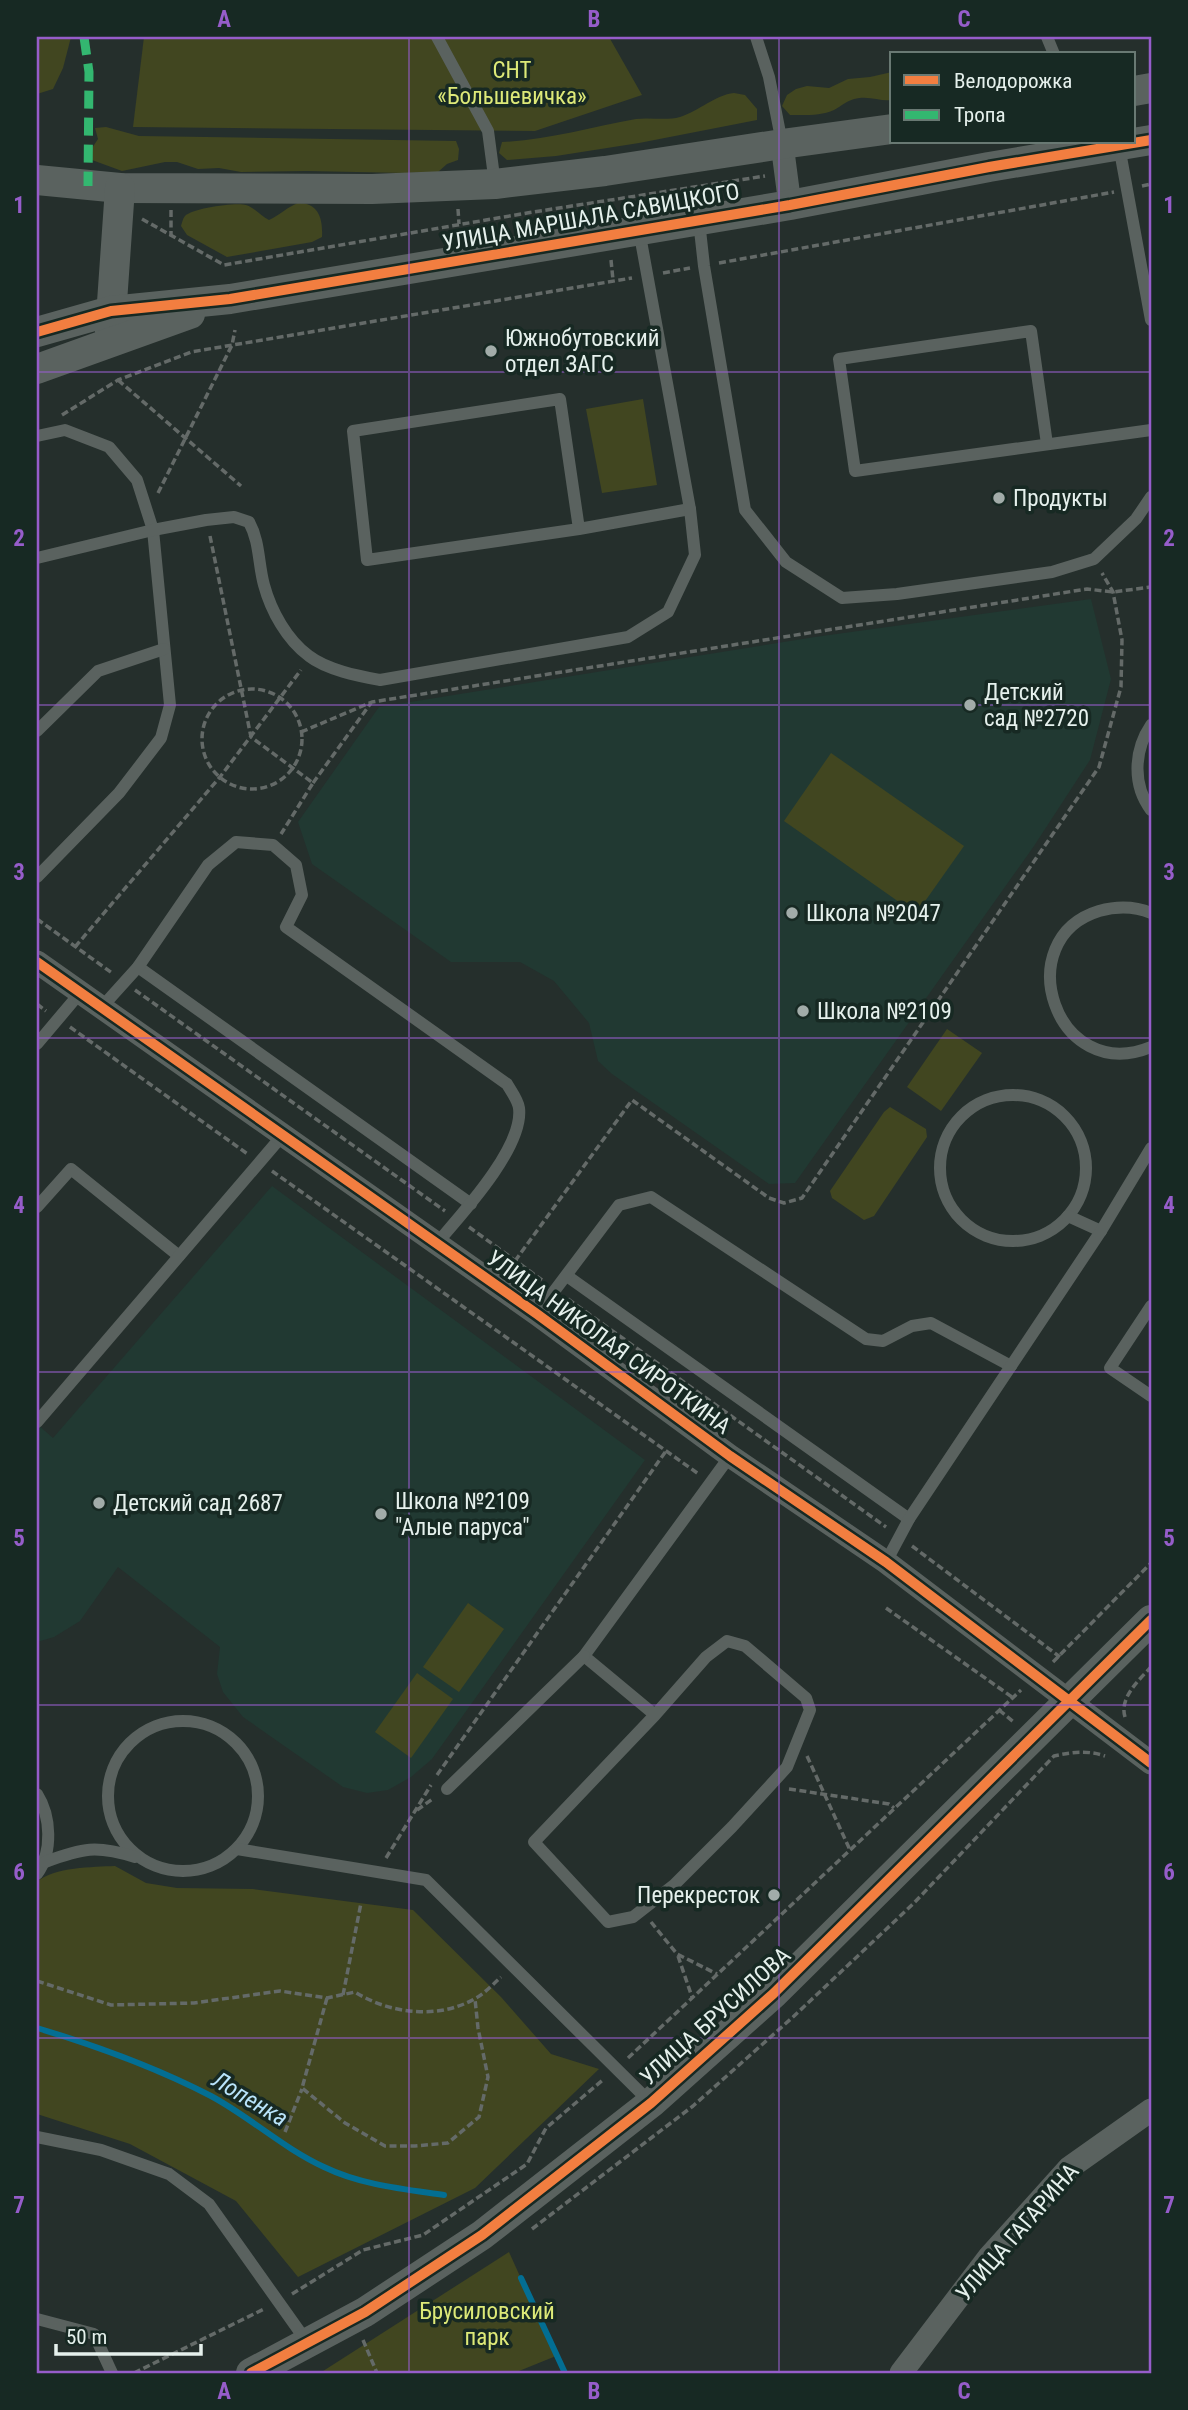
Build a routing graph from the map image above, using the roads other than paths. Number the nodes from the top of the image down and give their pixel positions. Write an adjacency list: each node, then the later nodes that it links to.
1 (437, 37): 8 (lane)
2 (756, 37): 4 (lane)
3 (890, 129): 4 (street)
4 (782, 144): 8 (street); 10 (street)
5 (1130, 144): 6 (street, УЛИЦА МАРШАЛА САВИЦКОГО)
6 (1119, 146): 10 (street, УЛИЦА МАРШАЛА САВИЦКОГО); 15 (lane)
7 (37, 180): 9 (street)
8 (495, 184): 9 (street)
9 (119, 197): 14 (street)
10 (790, 205): 11 (street, УЛИЦА МАРШАЛА САВИЦКОГО)
11 (699, 220): 12 (street, УЛИЦА МАРШАЛА САВИЦКОГО); 22 (lane)
12 (639, 230): 13 (street, УЛИЦА МАРШАЛА САВИЦКОГО); 23 (lane)
13 (230, 299): 14 (street, УЛИЦА МАРШАЛА САВИЦКОГО); 17 (street)
14 (111, 311): 16 (street, УЛИЦА МАРШАЛА САВИЦКОГО); 17 (street)
15 (1151, 320)
16 (37, 332)
17 (110, 343): 18 (street)
18 (37, 369)
19 (1151, 430): 21 (lane)
20 (37, 436): 25 (lane)
21 (1047, 444): 21 (lane)
22 (1151, 497)
23 (690, 509): 24 (lane); 25 (lane)
24 (579, 529): 24 (lane)
25 (153, 530): 26 (lane); 27 (lane)
26 (37, 558)
27 (164, 649): 29 (lane); 31 (lane)
28 (1151, 725): 30 (lane)
29 (37, 731)
30 (1151, 810)
31 (43, 866): 32 (lane)
32 (37, 877)
33 (1151, 914): 39 (lane)
34 (37, 962): 36 (street, УЛИЦА НИКОЛАЯ СИРОТКИНА)
35 (138, 967): 37 (lane); 42 (lane); 42 (lane)
36 (80, 993): 37 (street, УЛИЦА НИКОЛАЯ СИРОТКИНА); 38 (lane)
37 (101, 1008): 40 (street, УЛИЦА НИКОЛАЯ СИРОТКИНА)
38 (37, 1044)
39 (1151, 1047)
40 (282, 1136): 46 (street, УЛИЦА НИКОЛАЯ СИРОТКИНА); 47 (lane)
41 (1151, 1148): 45 (lane)
42 (471, 1204): 46 (lane)
43 (37, 1208): 47 (lane)
44 (1068, 1216): 44 (lane); 45 (lane)
45 (1101, 1231): 51 (lane)
46 (437, 1243): 50 (street, УЛИЦА НИКОЛАЯ СИРОТКИНА)
47 (180, 1256): 53 (lane)
48 (568, 1276): 50 (lane); 51 (lane); 55 (lane)
49 (1151, 1306): 52 (lane)
50 (537, 1314): 54 (street, УЛИЦА НИКОЛАЯ СИРОТКИНА)
51 (1012, 1366): 55 (lane)
52 (1151, 1396)
53 (37, 1422)
54 (730, 1456): 56 (street, УЛИЦА НИКОЛАЯ СИРОТКИНА); 58 (lane)
55 (909, 1519): 56 (lane)
56 (886, 1562): 59 (street, УЛИЦА НИКОЛАЯ СИРОТКИНА)
57 (1151, 1620): 59 (street, УЛИЦА БРУСИЛОВА)
58 (584, 1656): 60 (lane); 62 (lane)
59 (1070, 1700): 61 (street, УЛИЦА НИКОЛАЯ СИРОТКИНА); 68 (street, УЛИЦА БРУСИЛОВА)
60 (655, 1715): 60 (lane)
61 (1151, 1763)
62 (447, 1789)
63 (37, 1794): 66 (lane)
64 (237, 1849): 65 (lane); 65 (lane); 68 (lane)
65 (136, 1857): 66 (lane)
66 (45, 1862): 67 (lane)
67 (37, 1874)
68 (651, 2103): 72 (street, УЛИЦА БРУСИЛОВА)
69 (1151, 2110): 75 (street, УЛИЦА ГАГАРИНА)
70 (37, 2137): 72 (lane)
71 (37, 2319): 73 (lane)
72 (307, 2343): 74 (street, УЛИЦА БРУСИЛОВА)
73 (112, 2373)
74 (251, 2373)
75 (901, 2373)

